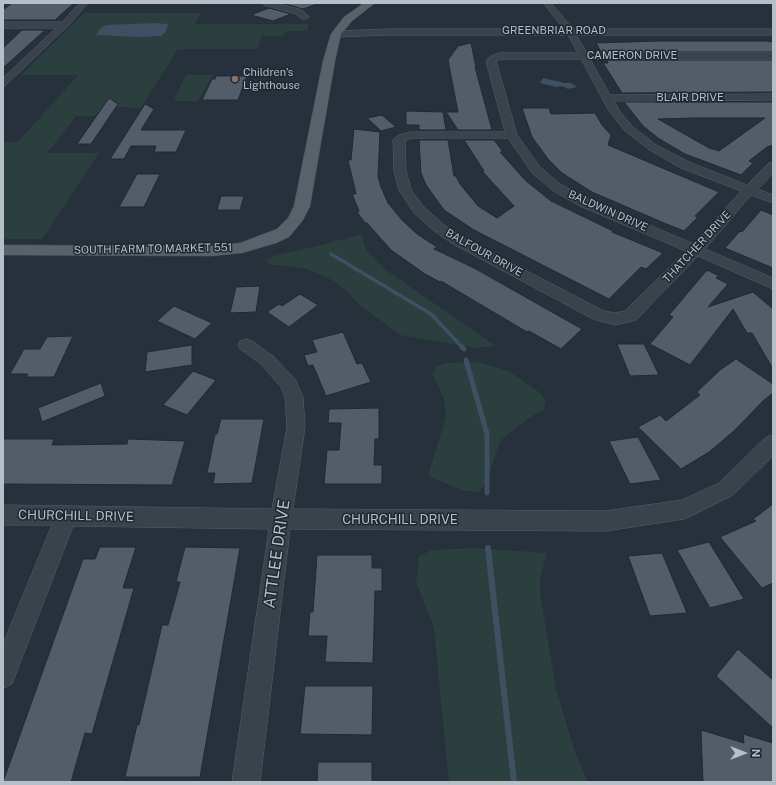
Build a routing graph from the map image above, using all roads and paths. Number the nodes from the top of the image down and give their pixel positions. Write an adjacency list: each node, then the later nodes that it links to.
1 (84, 3): 7 (street)
2 (267, 3): 5 (street)
3 (370, 3): 10 (main road)
4 (547, 3): 8 (street)
5 (305, 17)
6 (3, 25): 7 (street)
7 (63, 25): 14 (street)
8 (570, 31): 9 (street, GREENBRIAR ROAD); 10 (street, GREENBRIAR ROAD); 11 (street)
9 (773, 32)
10 (336, 34): 21 (main road, SOUTH FARM TO MARKET 551)
11 (583, 56): 12 (street, CAMERON DRIVE); 13 (street, CAMERON DRIVE); 16 (street)
12 (773, 56)
13 (492, 60): 17 (street, BALDWIN DRIVE)
14 (3, 83)
15 (773, 97): 16 (street, BLAIR DRIVE)
16 (607, 98): 19 (street)
17 (511, 135): 22 (street, BALDWIN DRIVE); 24 (street, BALFOUR DRIVE)
18 (773, 166): 19 (street, THATCHER DRIVE)
19 (749, 190): 20 (street); 22 (street, THATCHER DRIVE)
20 (773, 198)
21 (3, 250)
22 (696, 250): 23 (street, BALDWIN DRIVE); 24 (street, THATCHER DRIVE)
23 (773, 284)
24 (615, 319)
25 (246, 345): 29 (street, ATTLEE DRIVE)
26 (773, 443): 29 (street, CHURCHILL DRIVE)
27 (3, 515): 28 (street, CHURCHILL DRIVE)
28 (66, 516): 29 (street, CHURCHILL DRIVE); 30 (street)
29 (282, 519): 31 (street, ATTLEE DRIVE)
30 (3, 675)
31 (246, 782)

